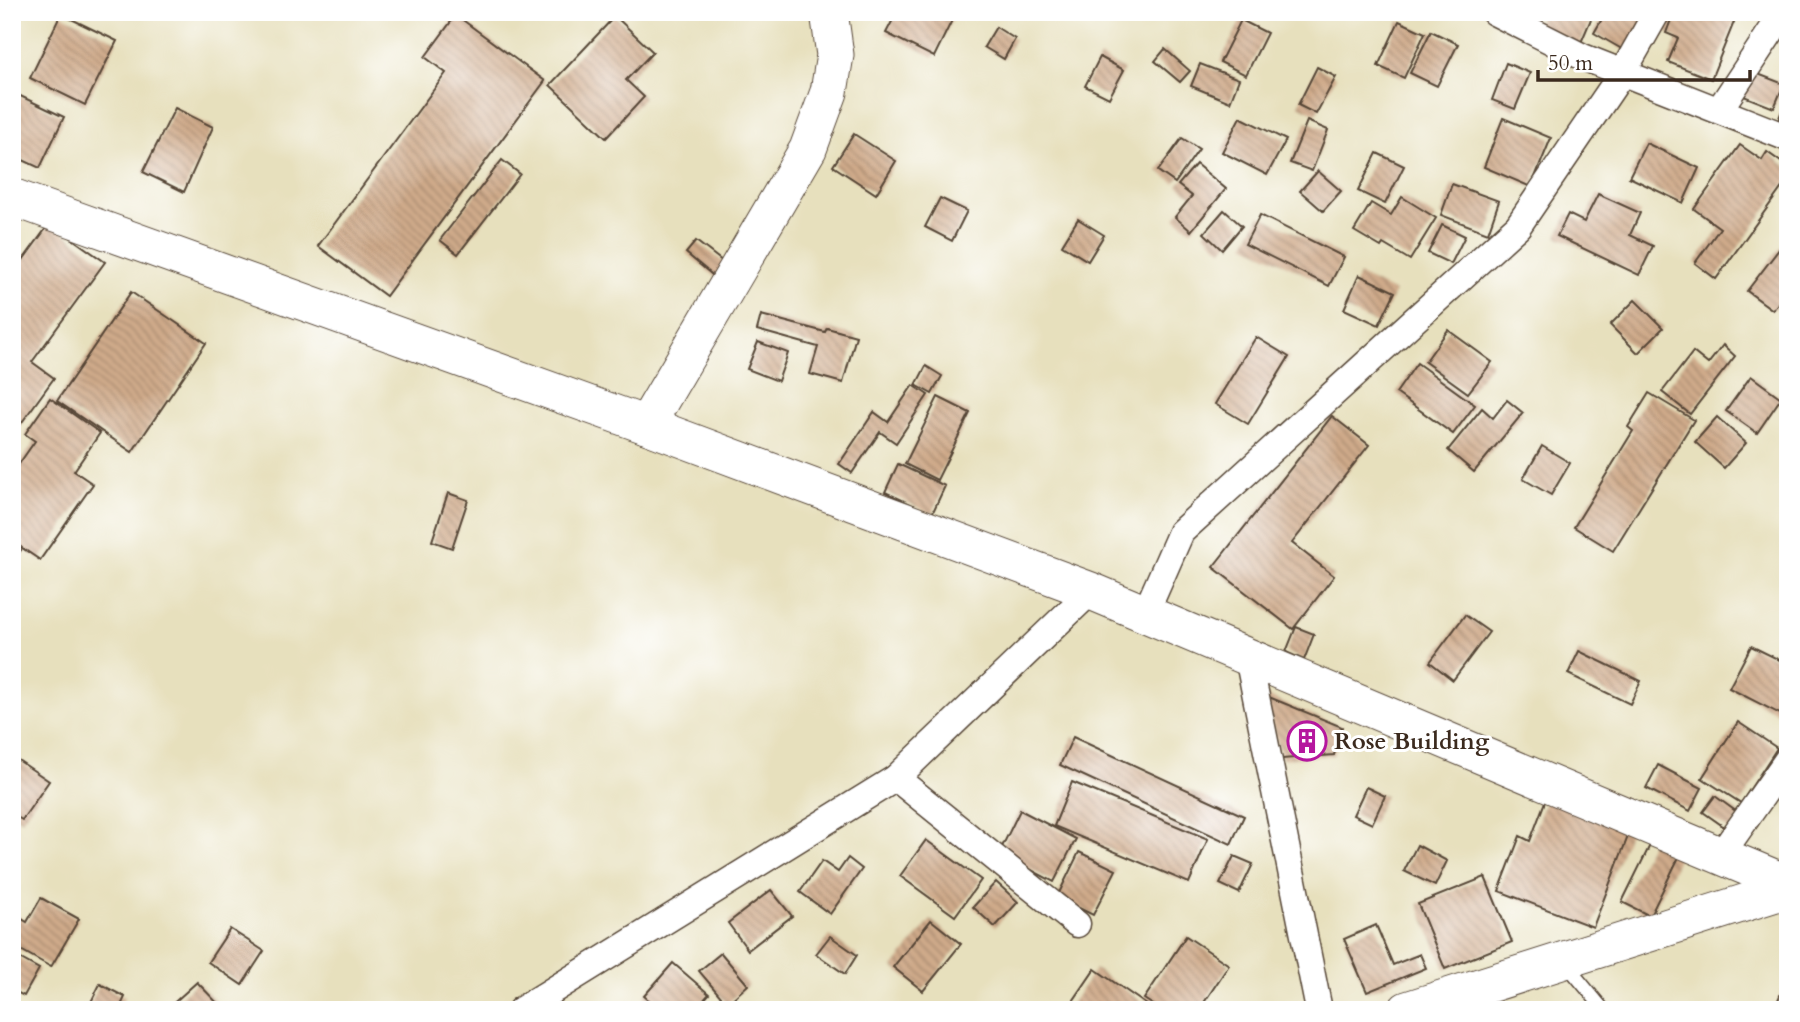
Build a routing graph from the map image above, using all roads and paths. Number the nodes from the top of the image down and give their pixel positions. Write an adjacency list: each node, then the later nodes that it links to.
1 (829, 12): 9 (street)
2 (1494, 12): 5 (street)
3 (1657, 12): 5 (street)
4 (1784, 12): 6 (street)
5 (1623, 72): 6 (street); 11 (street)
6 (1719, 110): 7 (street)
7 (1788, 138)
8 (12, 197): 9 (street)
9 (646, 425): 10 (street)
10 (1091, 591): 11 (street); 14 (street)
11 (1145, 614): 12 (street)
12 (1248, 657): 15 (street); 20 (street)
13 (1788, 759): 15 (street)
14 (896, 778): 17 (street); 19 (street)
15 (1720, 856): 16 (street)
16 (1788, 886): 18 (street)
17 (1077, 924)
18 (1562, 960): 21 (street); 22 (lane)
19 (521, 1010)
20 (1319, 1010)
21 (1407, 1010)
22 (1604, 1010)

